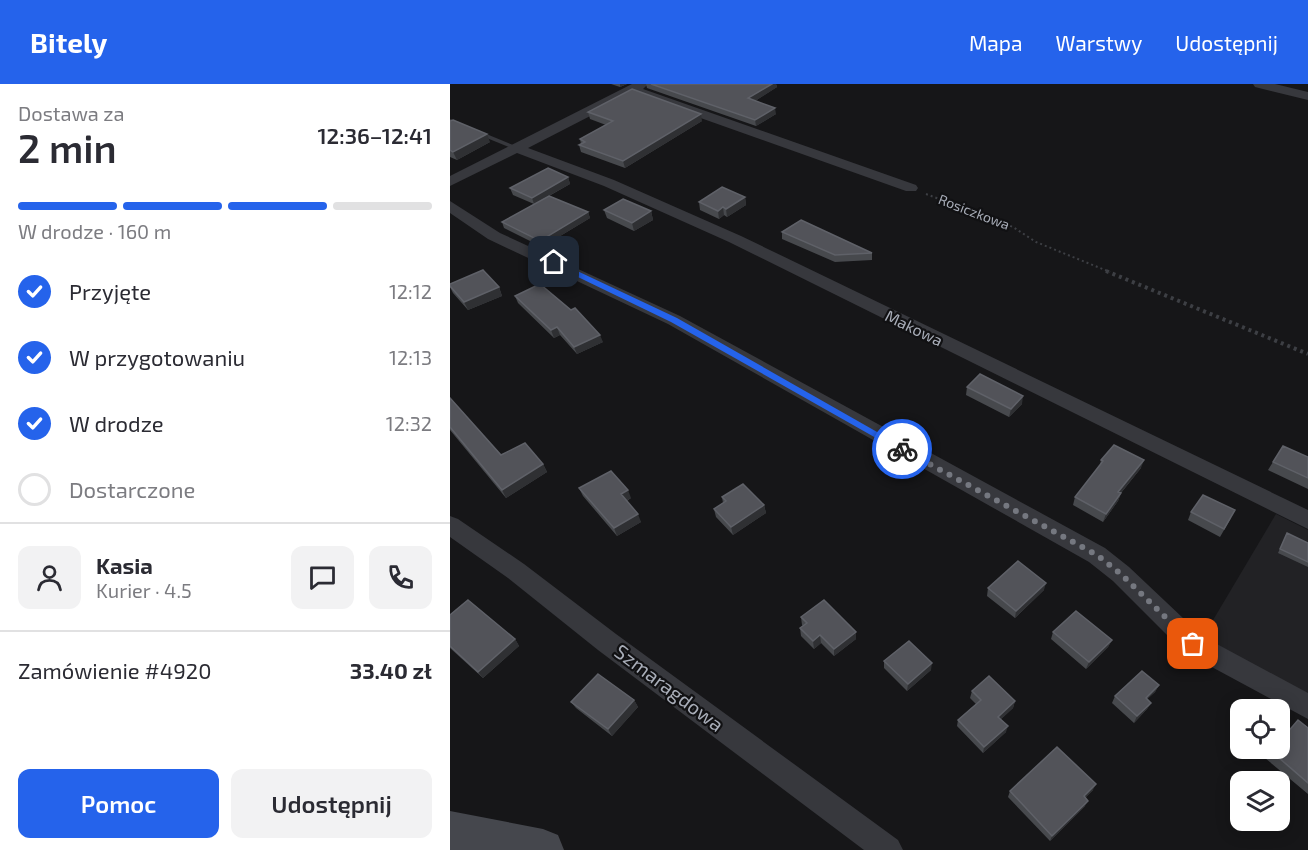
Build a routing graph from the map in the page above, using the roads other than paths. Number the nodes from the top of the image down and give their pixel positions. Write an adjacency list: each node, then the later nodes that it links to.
1 (1259, 84): 3 (street)
2 (637, 86): 6 (street); 8 (street)
3 (1276, 86): 4 (street)
4 (1308, 96)
5 (450, 121): 6 (lane)
6 (516, 148): 7 (street); 10 (street, Makowa)
7 (450, 182)
8 (911, 188)
9 (450, 206): 12 (street)
10 (1308, 520)
11 (450, 525): 15 (street, Szmaragdowa)
12 (1308, 707)
13 (450, 832): 14 (street)
14 (543, 850)
15 (888, 850)

